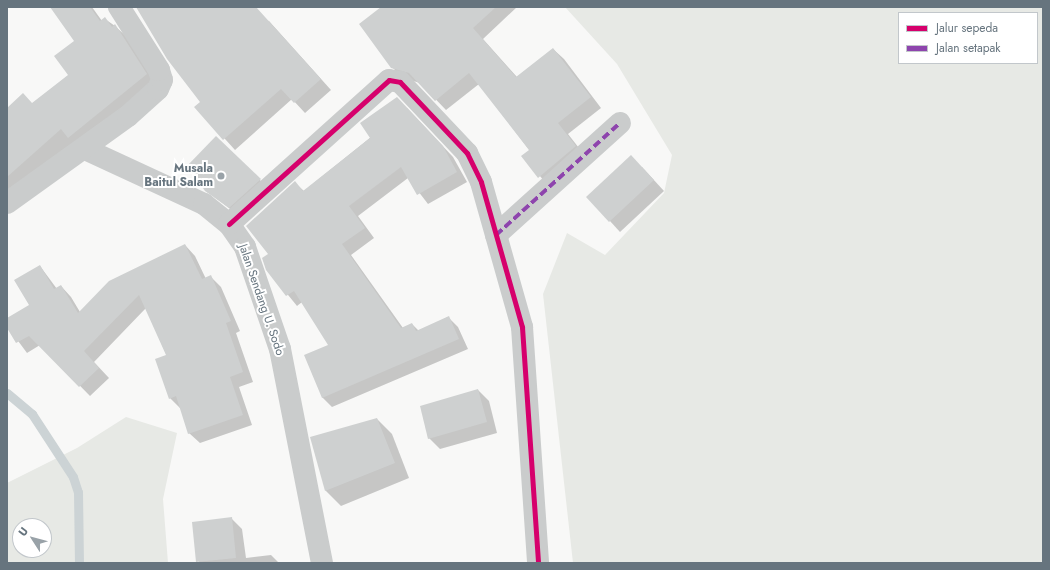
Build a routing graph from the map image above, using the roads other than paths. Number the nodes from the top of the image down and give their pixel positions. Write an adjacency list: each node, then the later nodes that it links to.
1 (119, 7): 3 (street)
2 (620, 123): 6 (street)
3 (85, 149): 4 (street); 5 (street, Jalan Sendang U. Sodo)
4 (7, 203)
5 (229, 224): 6 (street); 7 (street, Jalan Sendang U. Sodo)
6 (496, 235): 8 (street)
7 (322, 563)
8 (538, 563)

